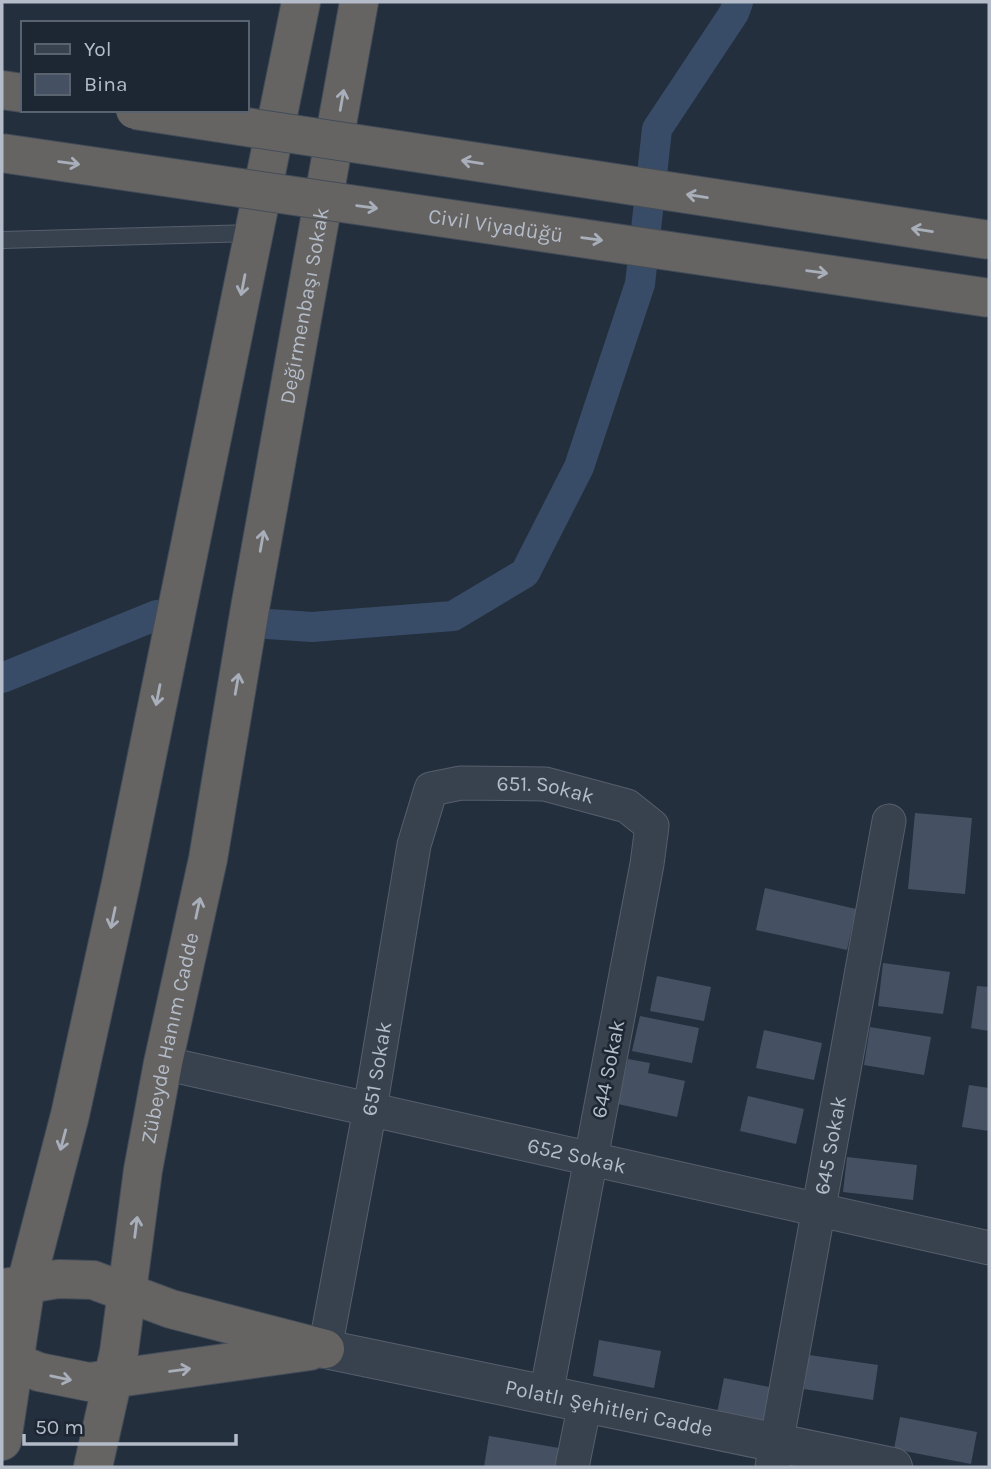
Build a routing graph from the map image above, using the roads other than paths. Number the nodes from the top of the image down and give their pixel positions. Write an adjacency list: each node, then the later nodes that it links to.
1 (300, 2): 7 (highway)
2 (359, 2): 11 (highway, Değirmenbaşı Sokak, one-way to 2)
3 (2, 90): 4 (highway)
4 (21, 93)
5 (148, 112): 9 (highway, one-way to 5, bridge)
6 (2, 153): 10 (highway, Civil Viyadüğü, one-way to 10, bridge)
7 (253, 233): 8 (lane); 20 (highway, one-way to 20)
8 (2, 240)
9 (989, 240)
10 (989, 298)
11 (250, 608): 15 (highway, Zübeyde Hanım Cadde, one-way to 11)
12 (431, 789): 14 (street, 651. Sokak); 16 (street, 651 Sokak)
13 (888, 821): 18 (street, 645 Sokak)
14 (652, 826): 17 (street, 644 Sokak)
15 (163, 1063): 16 (street, 652 Sokak); 21 (highway, Zübeyde Hanım Cadde, one-way to 15)
16 (370, 1109): 17 (street, 652 Sokak); 22 (street, 651 Sokak)
17 (590, 1158): 18 (street, 652 Sokak); 25 (street, 644 Sokak)
18 (818, 1209): 19 (street, 652 Sokak); 28 (street, 645 Sokak)
19 (989, 1248)
20 (14, 1286): 21 (highway); 23 (highway)
21 (128, 1295): 22 (highway); 24 (highway, Zübeyde Hanım Cadde)
22 (326, 1349): 24 (highway, one-way to 22); 25 (street, Polatlı Şehitleri Cadde)
23 (7, 1357): 24 (highway, one-way to 24); 27 (highway)
24 (113, 1381): 29 (highway, Zübeyde Hanım Cadde)
25 (546, 1395): 26 (street, Polatlı Şehitleri Cadde)
26 (585, 1403): 28 (street, Polatlı Şehitleri Cadde); 30 (street)
27 (2, 1441)
28 (774, 1455): 31 (street, Polatlı Şehitleri Cadde)
29 (93, 1467)
30 (572, 1467)
31 (892, 1467)

